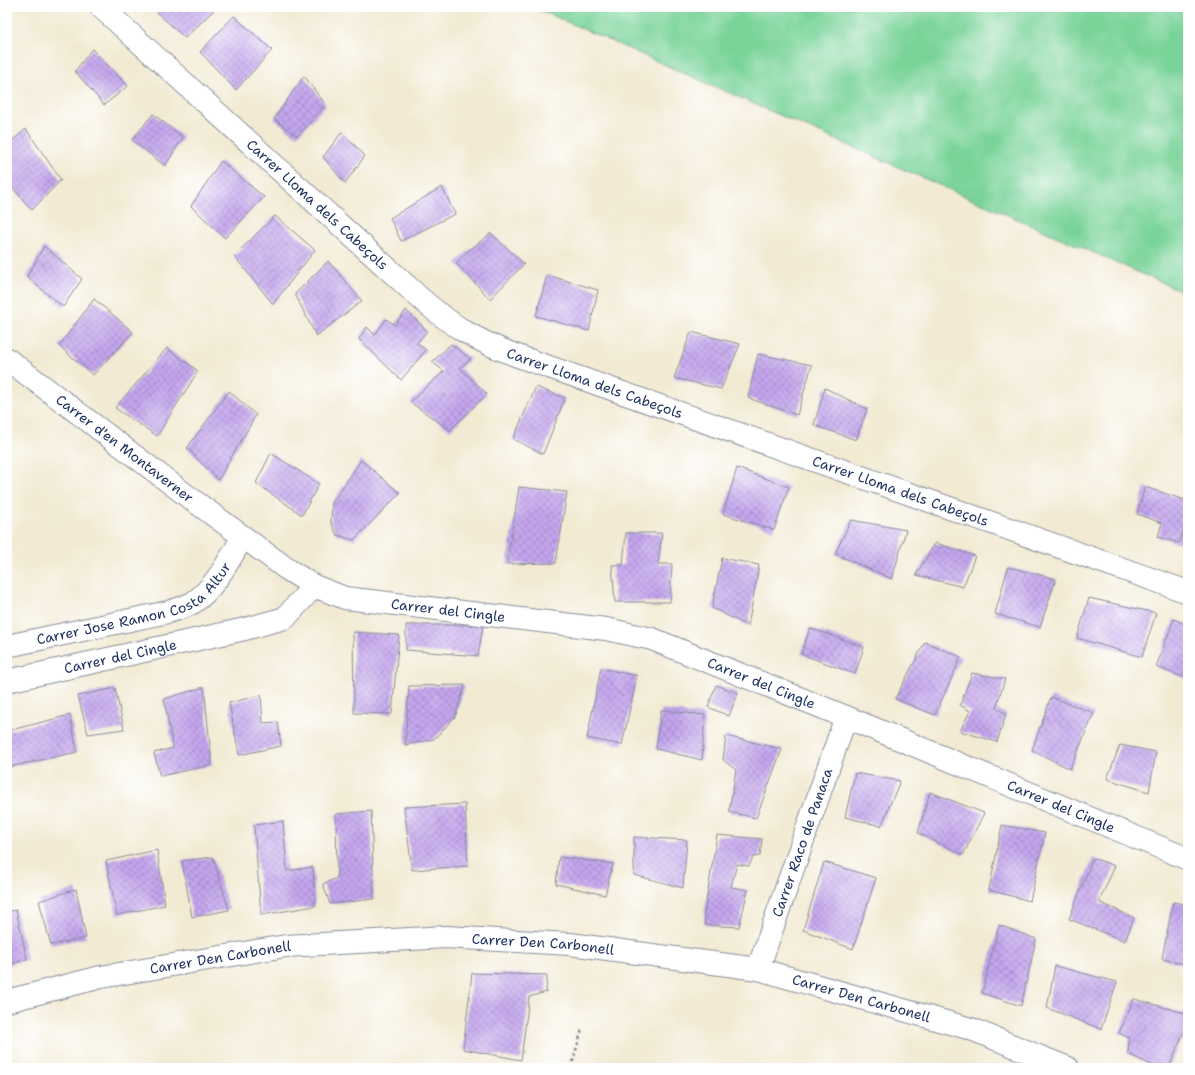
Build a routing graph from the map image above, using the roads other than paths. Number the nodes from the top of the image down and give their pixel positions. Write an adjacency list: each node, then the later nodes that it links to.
1 (101, 7): 5 (street, Carrer Lloma dels Cabeçols)
2 (7, 359): 3 (street, Carrer d'en Montaverner)
3 (243, 537): 4 (street, Carrer del Cingle); 6 (street, Carrer Jose Ramon Costa Altur)
4 (314, 586): 7 (street, Carrer del Cingle); 8 (street, Carrer del Cingle)
5 (1188, 592)
6 (7, 646)
7 (7, 681)
8 (846, 717): 9 (street, Carrer del Cingle); 10 (street, Carrer Raco de Panaca)
9 (1188, 859)
10 (758, 969): 11 (street, Carrer Den Carbonell); 12 (street, Carrer Den Carbonell)
11 (7, 1001)
12 (1068, 1068)

